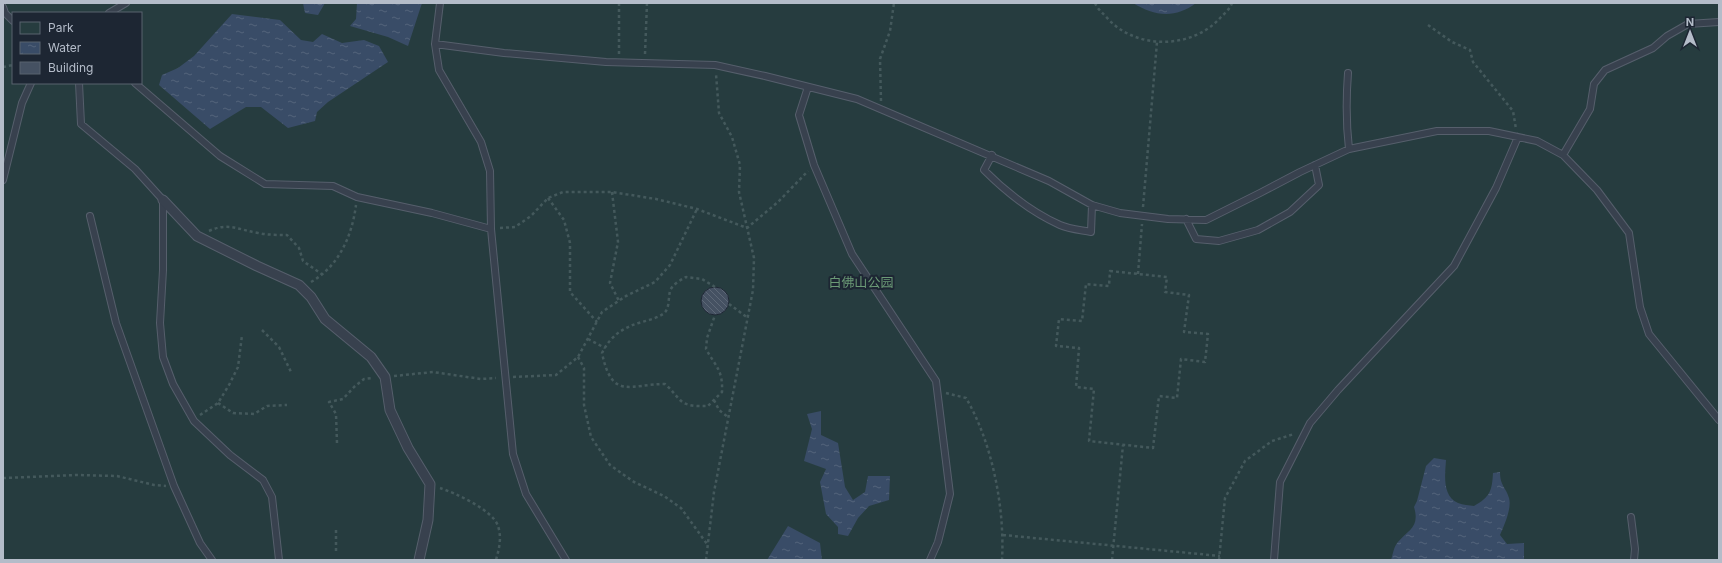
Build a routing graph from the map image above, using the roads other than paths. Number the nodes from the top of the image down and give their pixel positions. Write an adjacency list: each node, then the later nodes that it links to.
1 (126, 3): 4 (lane)
2 (440, 3): 7 (lane)
3 (3, 7): 5 (lane)
4 (111, 12)
5 (12, 20)
6 (1719, 22): 16 (lane)
7 (435, 44): 12 (lane); 23 (lane)
8 (1348, 73): 14 (lane)
9 (31, 84): 18 (lane)
10 (79, 84): 19 (lane)
11 (137, 84): 23 (lane)
12 (808, 87): 15 (lane); 30 (lane)
13 (1518, 137): 14 (lane); 16 (lane); 31 (lane)
14 (1349, 149): 17 (lane)
15 (992, 155): 20 (lane); 20 (lane)
16 (1563, 155): 24 (lane)
17 (1315, 165): 22 (lane); 22 (lane)
18 (3, 180)
19 (162, 200): 27 (lane); 28 (street)
20 (1092, 205): 22 (lane)
21 (90, 216): 26 (lane)
22 (1186, 219)
23 (491, 229): 29 (lane)
24 (1719, 420)
25 (1631, 517): 32 (lane)
26 (212, 560)
27 (279, 560)
28 (419, 560)
29 (566, 560)
30 (930, 560)
31 (1274, 560)
32 (1634, 560)

